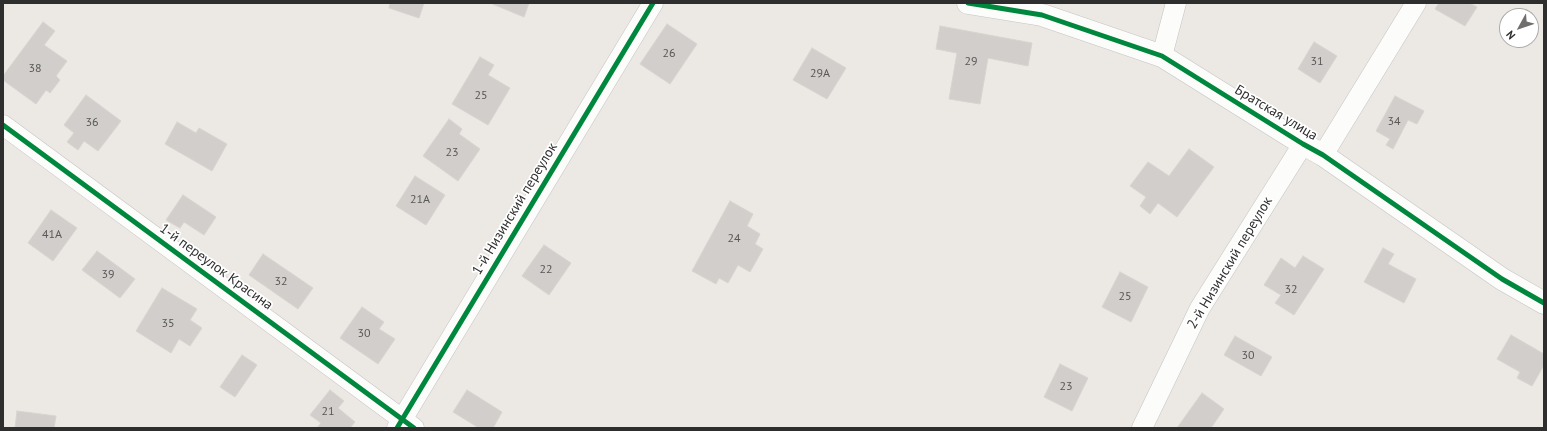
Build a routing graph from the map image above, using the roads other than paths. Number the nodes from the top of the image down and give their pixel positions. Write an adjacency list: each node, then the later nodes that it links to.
1 (653, 3): 10 (street, 1-й Низинский переулок)
2 (968, 3): 5 (street, Братская улица)
3 (1176, 3): 5 (street)
4 (1416, 3): 8 (street)
5 (1162, 56): 7 (street, Братская улица)
6 (3, 125): 10 (street, 1-й переулок Красина)
7 (1303, 144): 8 (street, Братская улица); 11 (street, 2-й Низинский переулок)
8 (1323, 155): 9 (street, Братская улица)
9 (1544, 303)
10 (404, 425)
11 (1142, 428)

